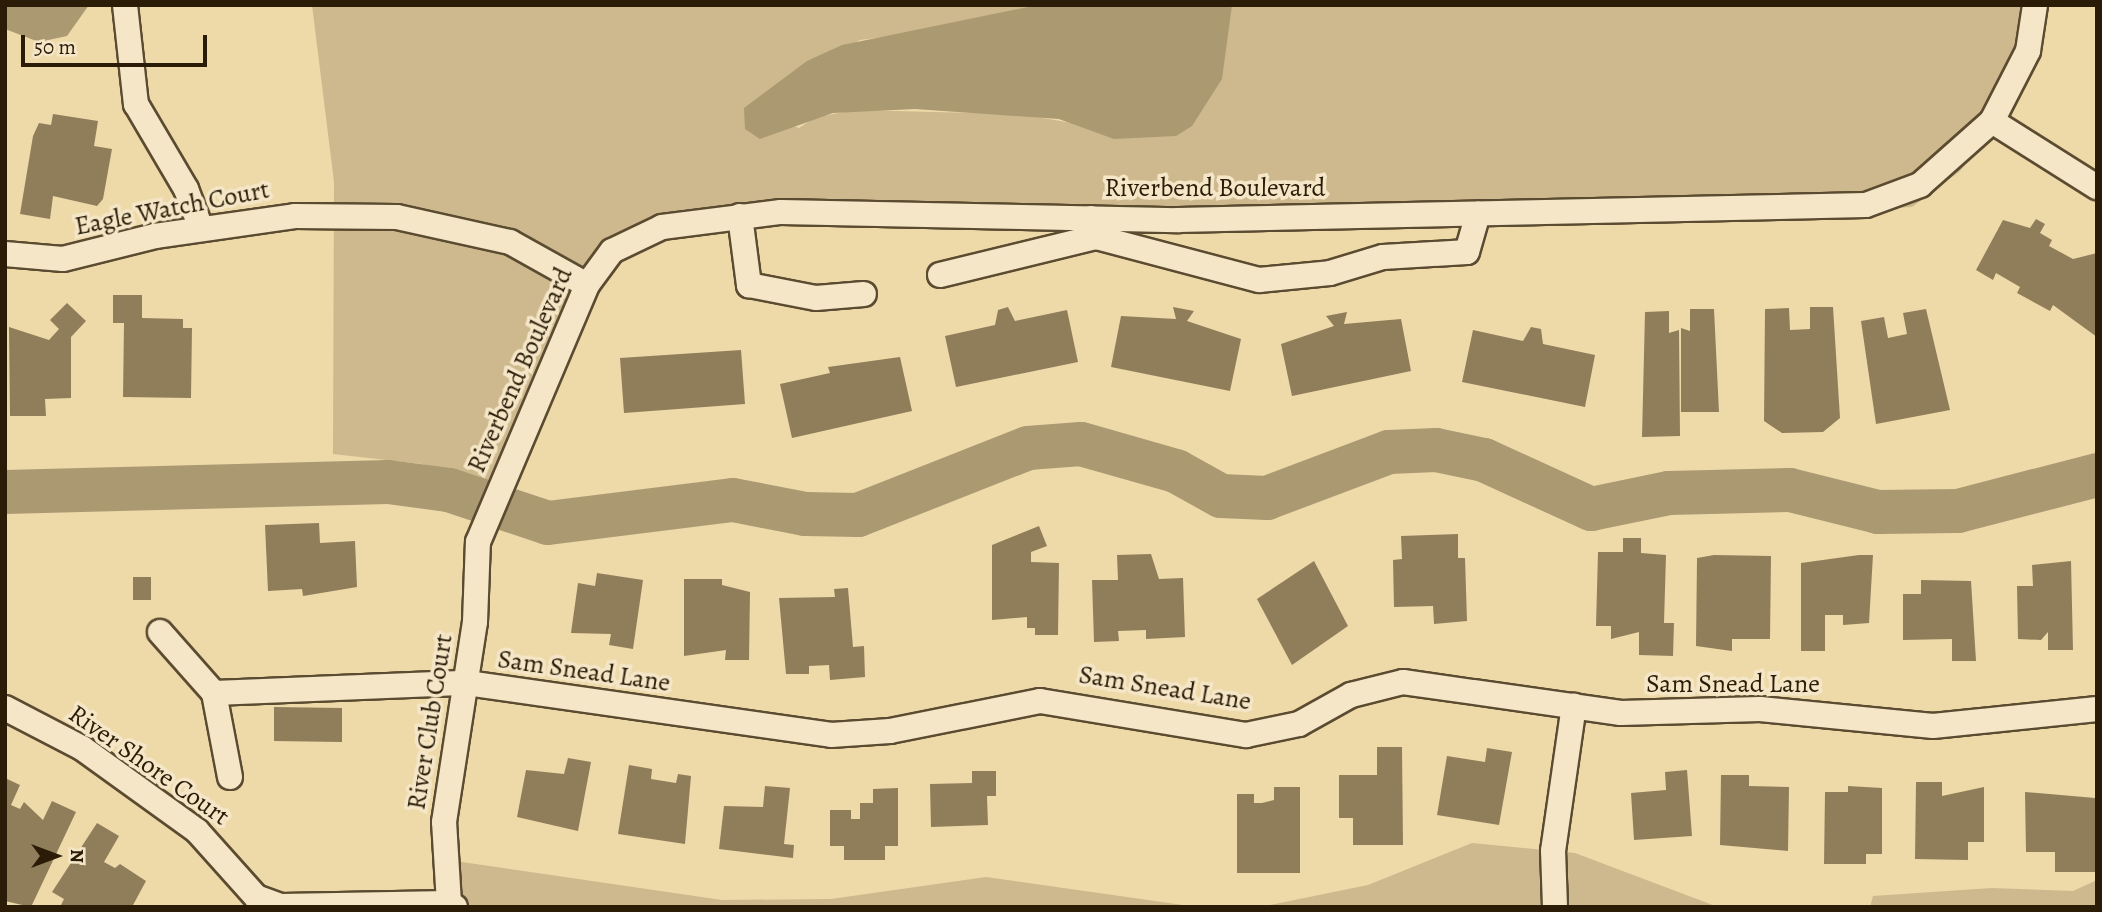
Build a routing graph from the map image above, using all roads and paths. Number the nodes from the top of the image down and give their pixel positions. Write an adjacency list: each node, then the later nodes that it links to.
1 (125, 5): 7 (street)
2 (2035, 5): 3 (street, Riverbend Boulevard)
3 (1992, 121): 4 (street); 5 (street, Riverbend Boulevard)
4 (2097, 187)
5 (1478, 214): 8 (street, Riverbend Boulevard); 8 (street)
6 (740, 216): 8 (street, Riverbend Boulevard); 11 (street, Riverbend Boulevard); 12 (street)
7 (201, 228): 9 (street, Eagle Watch Court); 11 (street, Eagle Watch Court)
8 (1093, 228): 10 (street)
9 (5, 254)
10 (940, 275)
11 (587, 285): 13 (street, Riverbend Boulevard)
12 (864, 294)
13 (478, 542): 15 (street, River Club Court)
14 (160, 632): 16 (street)
15 (467, 683): 16 (street, Sam Snead Lane); 17 (street, Sam Snead Lane); 21 (street, River Club Court)
16 (214, 693): 20 (street)
17 (1574, 706): 19 (street, Sam Snead Lane); 22 (street)
18 (5, 708): 21 (street, River Shore Court)
19 (2097, 709)
20 (230, 776)
21 (452, 905)
22 (1555, 907)

